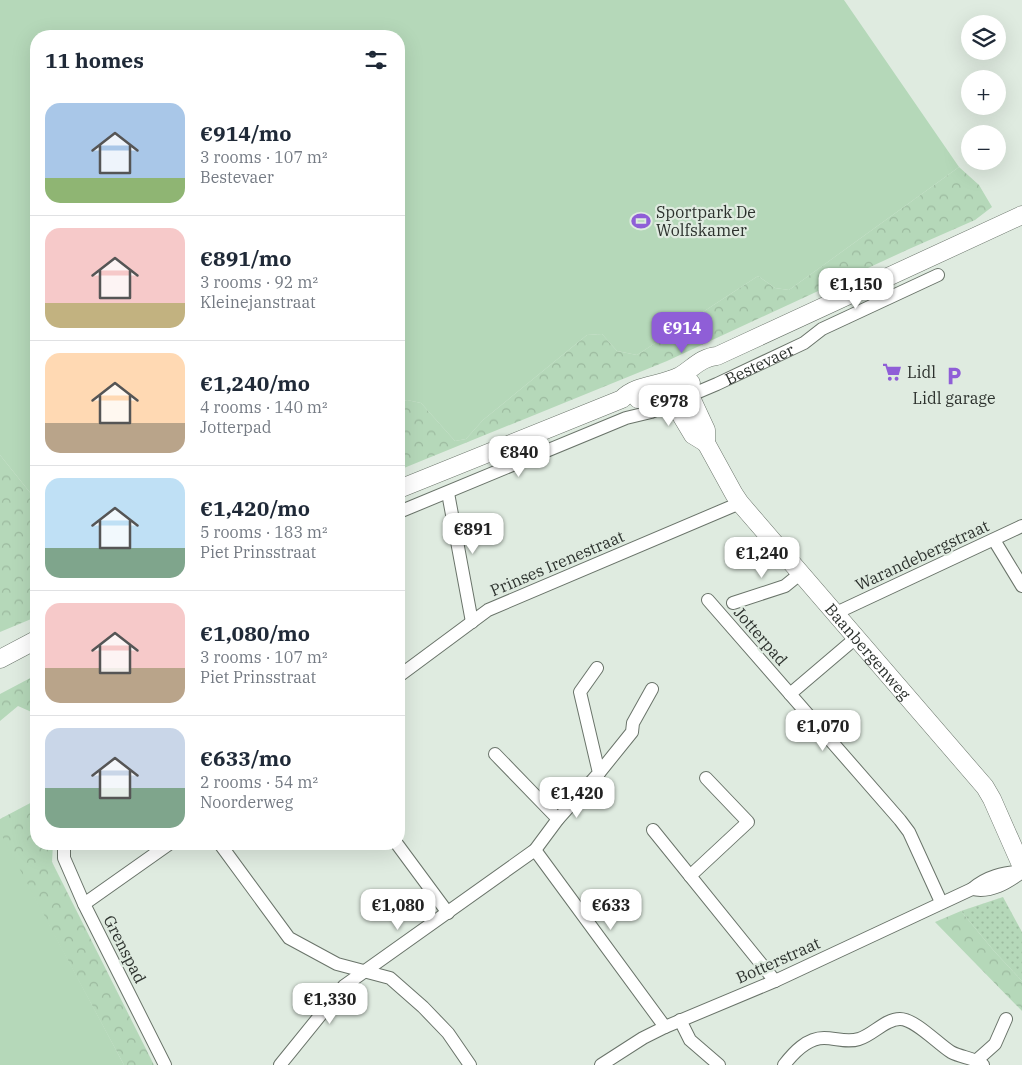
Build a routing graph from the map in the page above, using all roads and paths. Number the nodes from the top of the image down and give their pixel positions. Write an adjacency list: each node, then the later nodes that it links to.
1 (1022, 215): 2 (main road, Bestevaer)
2 (917, 264): 4 (street); 5 (main road, Bestevaer)
3 (938, 275): 4 (street, Bestevaer)
4 (921, 284): 5 (street, Bestevaer)
5 (678, 392): 6 (main road, Bestevaer); 7 (street, Bestevaer); 8 (main road, Baanbergenweg)
6 (405, 487)
7 (448, 493): 9 (street, Bestevaer); 17 (street)
8 (740, 503): 12 (main road, Baanbergenweg); 17 (street, Prinses Irenestraat)
9 (405, 510)
10 (1022, 526): 11 (street, Warandebergstraat)
11 (994, 540): 13 (street); 16 (street, Warandebergstraat)
12 (801, 573): 15 (street, Jotterpad); 16 (main road, Baanbergenweg)
13 (1022, 586)
14 (708, 600): 24 (street, Jotterpad)
15 (733, 603)
16 (836, 614): 18 (main road, Baanbergenweg)
17 (472, 622): 22 (street, Prinses Irenestraat)
18 (857, 637): 24 (street); 35 (main road, Baanbergenweg)
19 (30, 643): 20 (main road)
20 (0, 659)
21 (597, 668): 26 (street)
22 (405, 672)
23 (652, 689): 26 (street)
24 (790, 694): 37 (street, Jotterpad)
25 (495, 754): 28 (street)
26 (599, 773): 28 (street)
27 (706, 778): 36 (street)
28 (558, 819): 34 (street)
29 (653, 830): 36 (street)
30 (64, 850): 38 (street, Grenspad)
31 (160, 850): 38 (street)
32 (224, 850): 40 (street)
33 (401, 850): 39 (street)
34 (536, 850): 39 (street); 44 (street)
35 (1022, 870): 37 (street, Botterstraat)
36 (690, 876): 41 (street)
37 (941, 902): 41 (street, Botterstraat)
38 (84, 904): 46 (street, Grenspad)
39 (448, 913): 40 (street)
40 (364, 971): 47 (street); 48 (street)
41 (775, 981): 43 (street, Botterstraat)
42 (1006, 1019): 45 (street)
43 (680, 1020): 44 (street, Botterstraat); 50 (street)
44 (665, 1027): 49 (street, Botterstraat)
45 (980, 1062): 51 (street)
46 (165, 1065)
47 (280, 1065)
48 (470, 1065)
49 (601, 1065)
50 (719, 1065)
51 (784, 1065)

